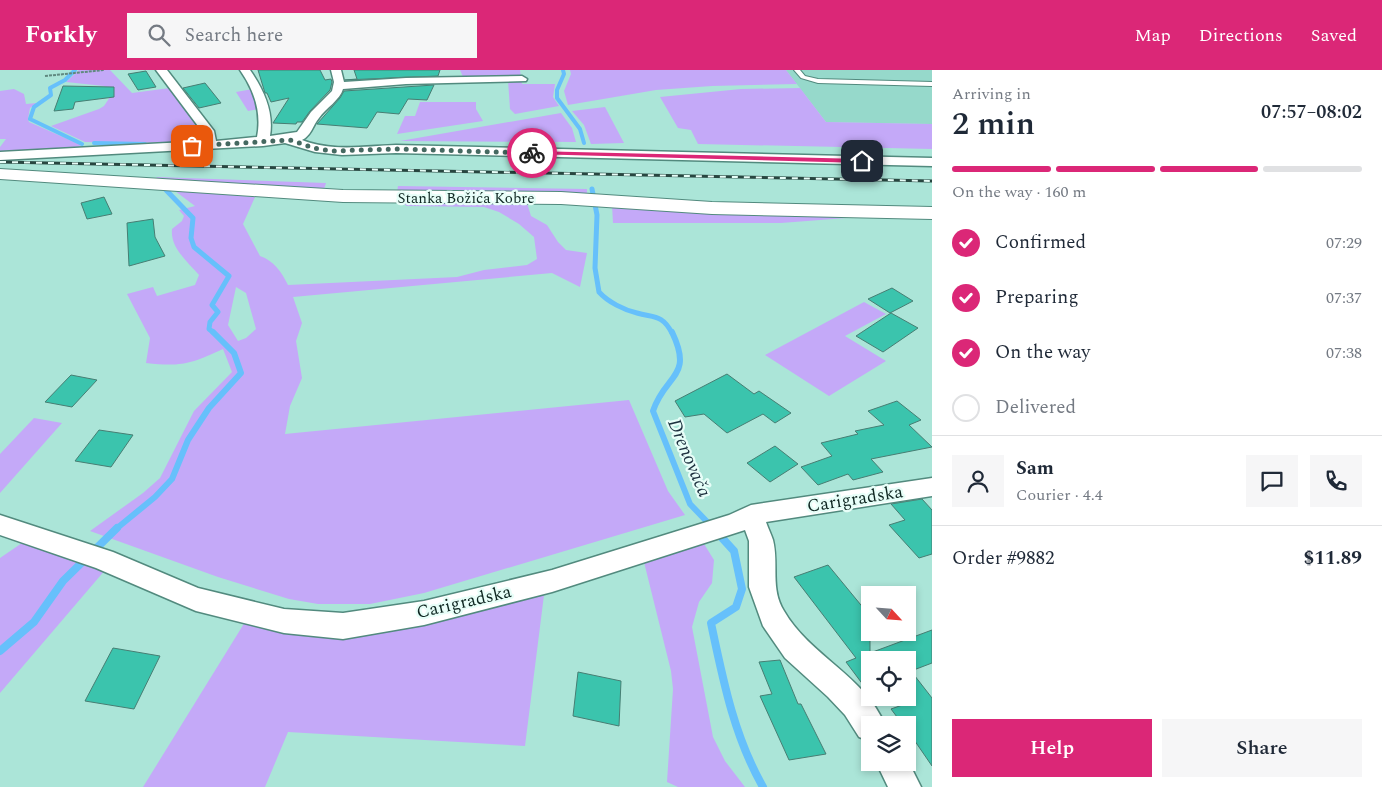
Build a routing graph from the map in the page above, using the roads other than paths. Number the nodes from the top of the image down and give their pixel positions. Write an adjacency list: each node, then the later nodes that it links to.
1 (161, 70): 10 (street)
2 (244, 70): 9 (street)
3 (336, 70): 7 (street)
4 (797, 70): 6 (lane)
5 (522, 79): 7 (street)
6 (932, 84)
7 (339, 86): 8 (street)
8 (290, 140): 9 (street); 12 (street)
9 (264, 142): 10 (street)
10 (210, 146): 11 (street)
11 (0, 156)
12 (932, 162)
13 (0, 174): 14 (street, Stanka Božića Kobre)
14 (932, 213)
15 (929, 491): 16 (street, Carigradska)
16 (743, 519): 17 (street, Carigradska); 18 (street)
17 (0, 525)
18 (863, 716)
19 (897, 771): 20 (street)
20 (905, 787)

